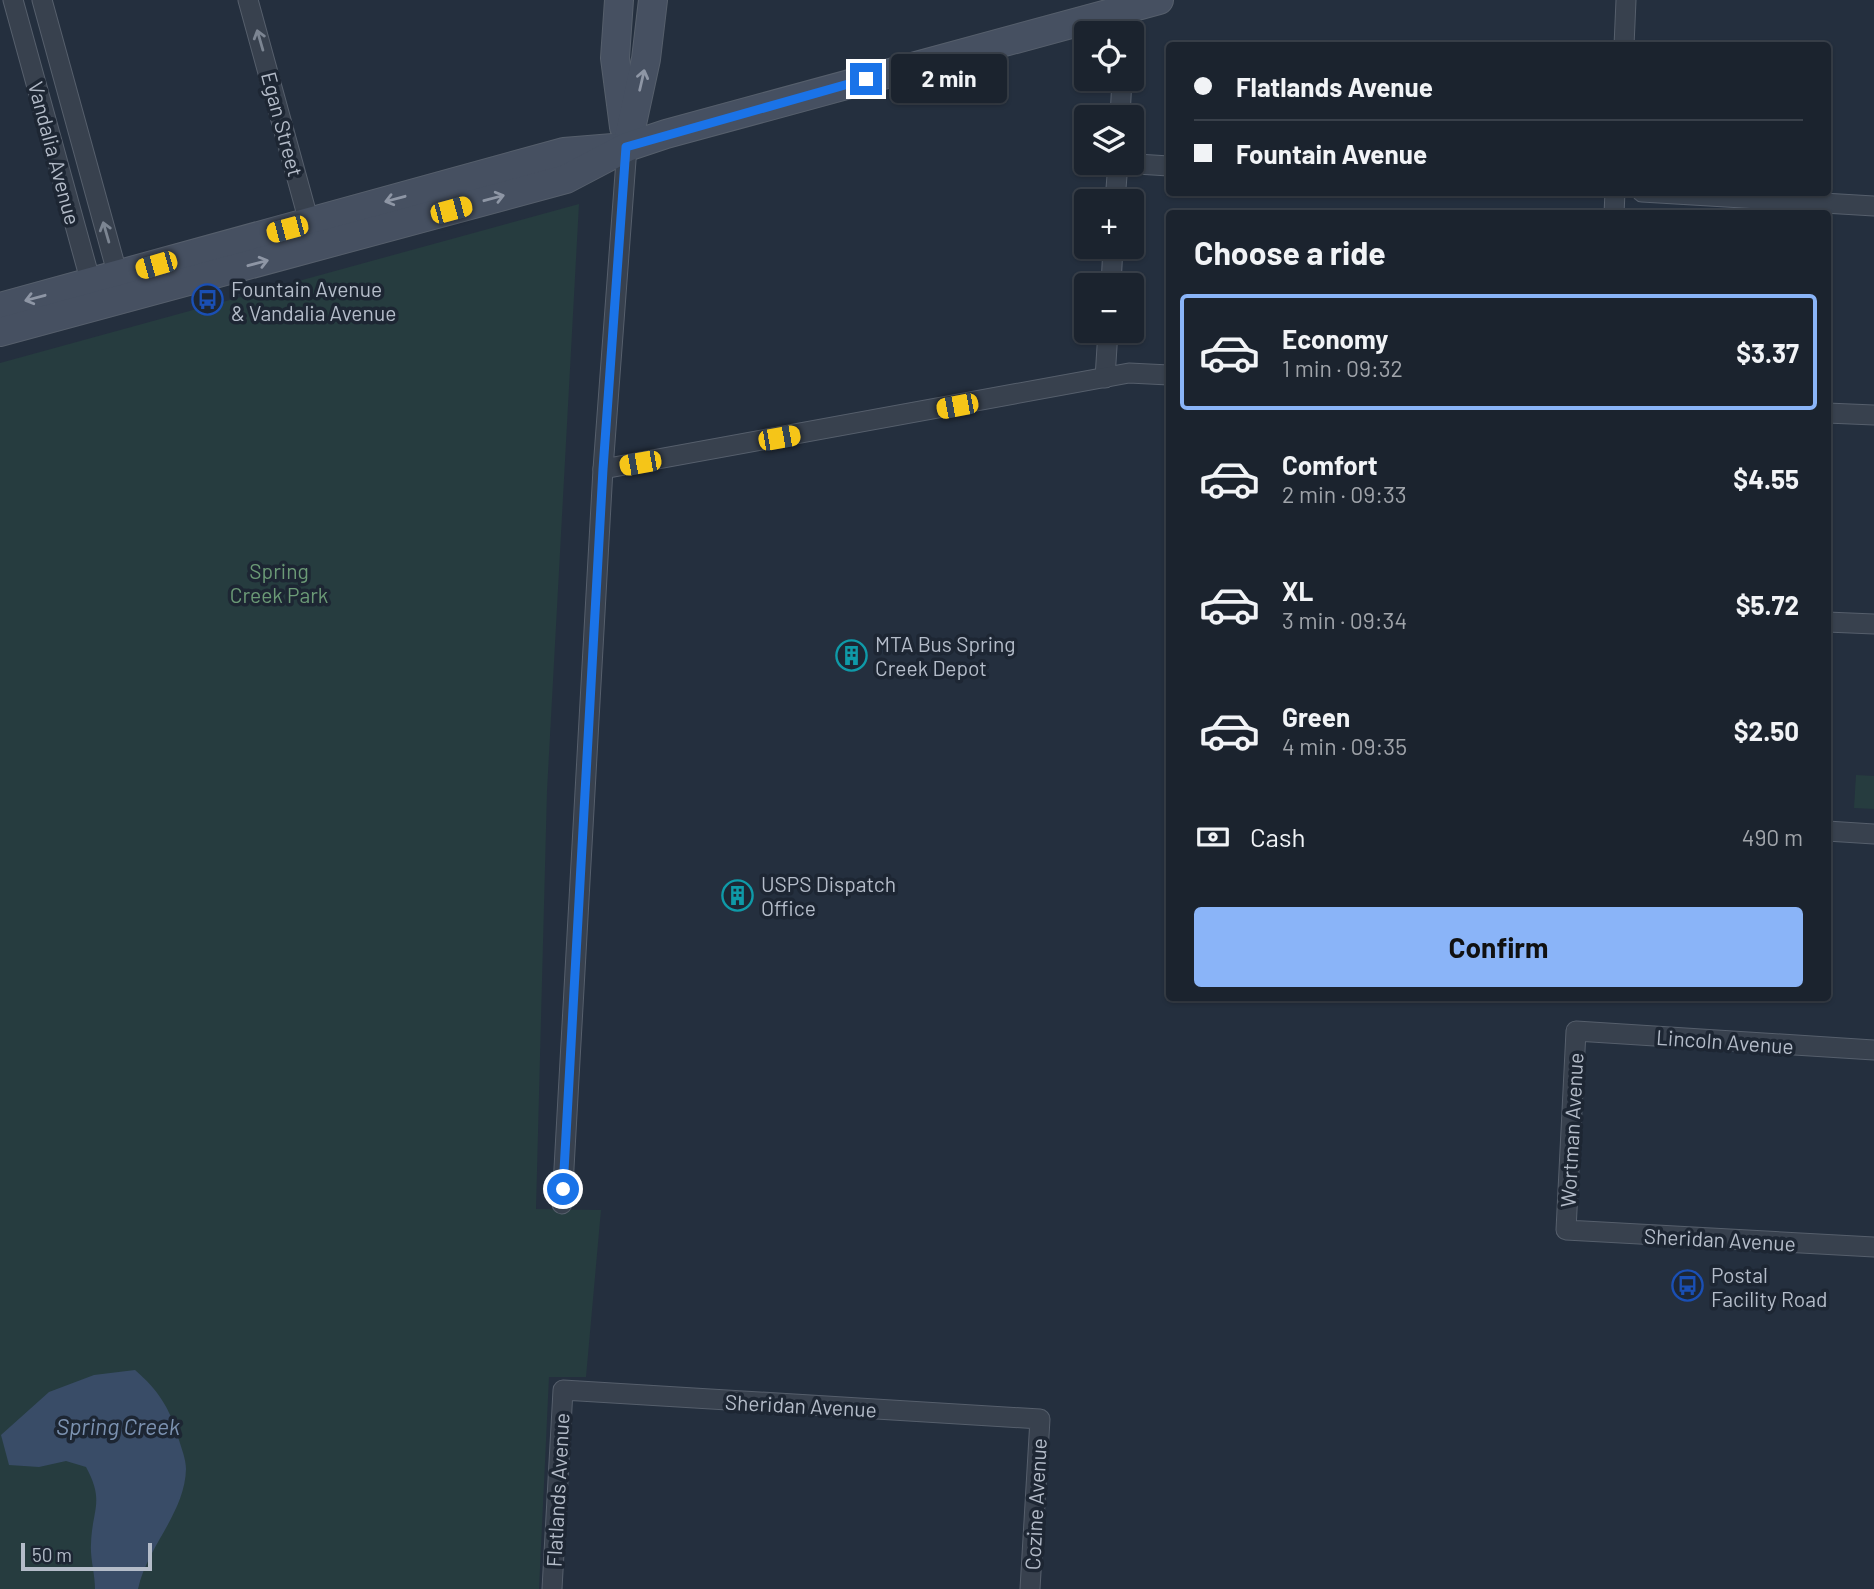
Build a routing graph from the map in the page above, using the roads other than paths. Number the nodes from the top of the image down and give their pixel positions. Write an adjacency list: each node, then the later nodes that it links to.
1 (13, 0): 16 (street, Vandalia Avenue)
2 (42, 0): 16 (street, Vandalia Avenue, one-way to 2)
3 (248, 0): 15 (street, Egan Street, one-way to 3)
4 (619, 0): 10 (main road)
5 (653, 0): 10 (main road, one-way to 5)
6 (1159, 0): 8 (main road)
7 (1626, 0): 9 (street)
8 (1128, 14): 10 (main road)
9 (1624, 42)
10 (626, 147): 15 (main road); 24 (street)
11 (1144, 164): 12 (street)
12 (1166, 166)
13 (1708, 196): 14 (street)
14 (1874, 206)
15 (313, 235): 16 (main road)
16 (107, 290): 17 (main road, one-way to 17); 18 (main road)
17 (0, 307)
18 (0, 332)
19 (1107, 343): 21 (street)
20 (1166, 375): 21 (street)
21 (1105, 378): 24 (street)
22 (1831, 413): 23 (street)
23 (1874, 415)
24 (603, 469): 31 (street)
25 (1831, 622): 26 (street)
26 (1874, 624)
27 (1831, 831): 28 (street)
28 (1874, 834)
29 (1576, 1031): 30 (street, Lincoln Avenue); 32 (street, Wortman Avenue)
30 (1874, 1050)
31 (562, 1204)
32 (1566, 1230): 33 (street, Sheridan Avenue)
33 (1874, 1248)
34 (563, 1391): 35 (street, Sheridan Avenue); 36 (street, Flatlands Avenue)
35 (1040, 1419): 37 (street, Cozine Avenue)
36 (552, 1589)
37 (1030, 1589)

